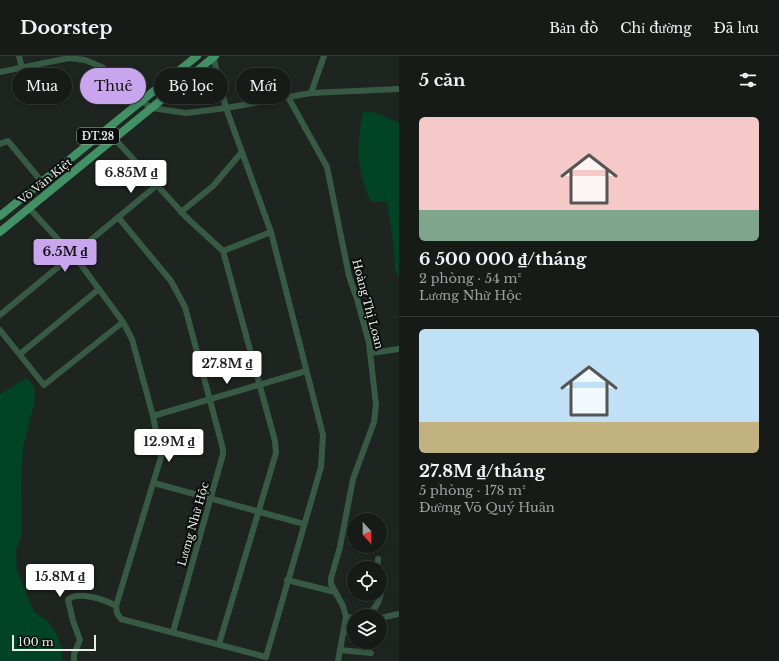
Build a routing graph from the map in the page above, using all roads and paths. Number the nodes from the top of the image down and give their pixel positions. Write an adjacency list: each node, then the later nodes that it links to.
1 (19, 56): 5 (street)
2 (197, 56): 12 (main road, Võ Văn Kiệt / ĐT.28)
3 (214, 56): 17 (main road, Võ Văn Kiệt / ĐT.28); 18 (street)
4 (324, 56): 10 (street)
5 (22, 68): 6 (street)
6 (103, 68)
7 (12, 70): 8 (street)
8 (0, 72)
9 (399, 89): 10 (street)
10 (311, 93): 11 (street)
11 (291, 96)
12 (146, 97)
13 (291, 101): 37 (street, Hoàng Thị Loan)
14 (137, 104): 22 (main road, Võ Văn Kiệt / ĐT.28)
15 (146, 104): 17 (street)
16 (247, 104): 18 (street)
17 (152, 108): 18 (street); 19 (main road, Võ Văn Kiệt / ĐT.28)
18 (226, 108): 21 (street)
19 (114, 138): 23 (street); 24 (main road, Võ Văn Kiệt / ĐT.28)
20 (0, 144): 22 (street)
21 (241, 153): 25 (street); 29 (street)
22 (42, 182): 26 (main road, Võ Văn Kiệt / ĐT.28)
23 (156, 186): 25 (street); 27 (street)
24 (29, 208): 28 (main road, Võ Văn Kiệt / ĐT.28); 31 (street)
25 (181, 212): 30 (street)
26 (0, 216)
27 (118, 217): 31 (street); 41 (street, Lương Nhữ Hộc)
28 (0, 232)
29 (271, 232): 30 (street); 39 (street)
30 (223, 251): 40 (street)
31 (73, 255): 32 (street); 33 (street)
32 (99, 289): 34 (street); 38 (street)
33 (0, 315)
34 (123, 322): 38 (street); 42 (street)
35 (0, 330): 38 (street)
36 (399, 349): 37 (street)
37 (371, 353): 48 (street, Hoàng Thị Loan)
38 (20, 354)
39 (306, 371): 40 (street); 46 (street)
40 (260, 384): 41 (street); 45 (street)
41 (209, 399): 42 (street); 44 (street, Lương Nhữ Hộc)
42 (153, 416): 43 (street)
43 (154, 483): 44 (street); 49 (street)
44 (210, 498): 45 (street); 55 (street, Lương Nhữ Hộc)
45 (258, 511): 46 (street); 56 (street)
46 (304, 524): 47 (street)
47 (287, 580): 48 (street); 56 (street)
48 (335, 592): 52 (street, Hoàng Thị Loan)
49 (116, 606): 55 (street); 59 (street)
50 (399, 614): 51 (street)
51 (387, 617)
52 (346, 619): 54 (street)
53 (347, 630): 54 (street)
54 (344, 631): 57 (street)
55 (173, 632): 56 (street)
56 (219, 644)
57 (340, 650): 58 (street); 60 (street)
58 (371, 653)
59 (74, 661)
60 (338, 661)

